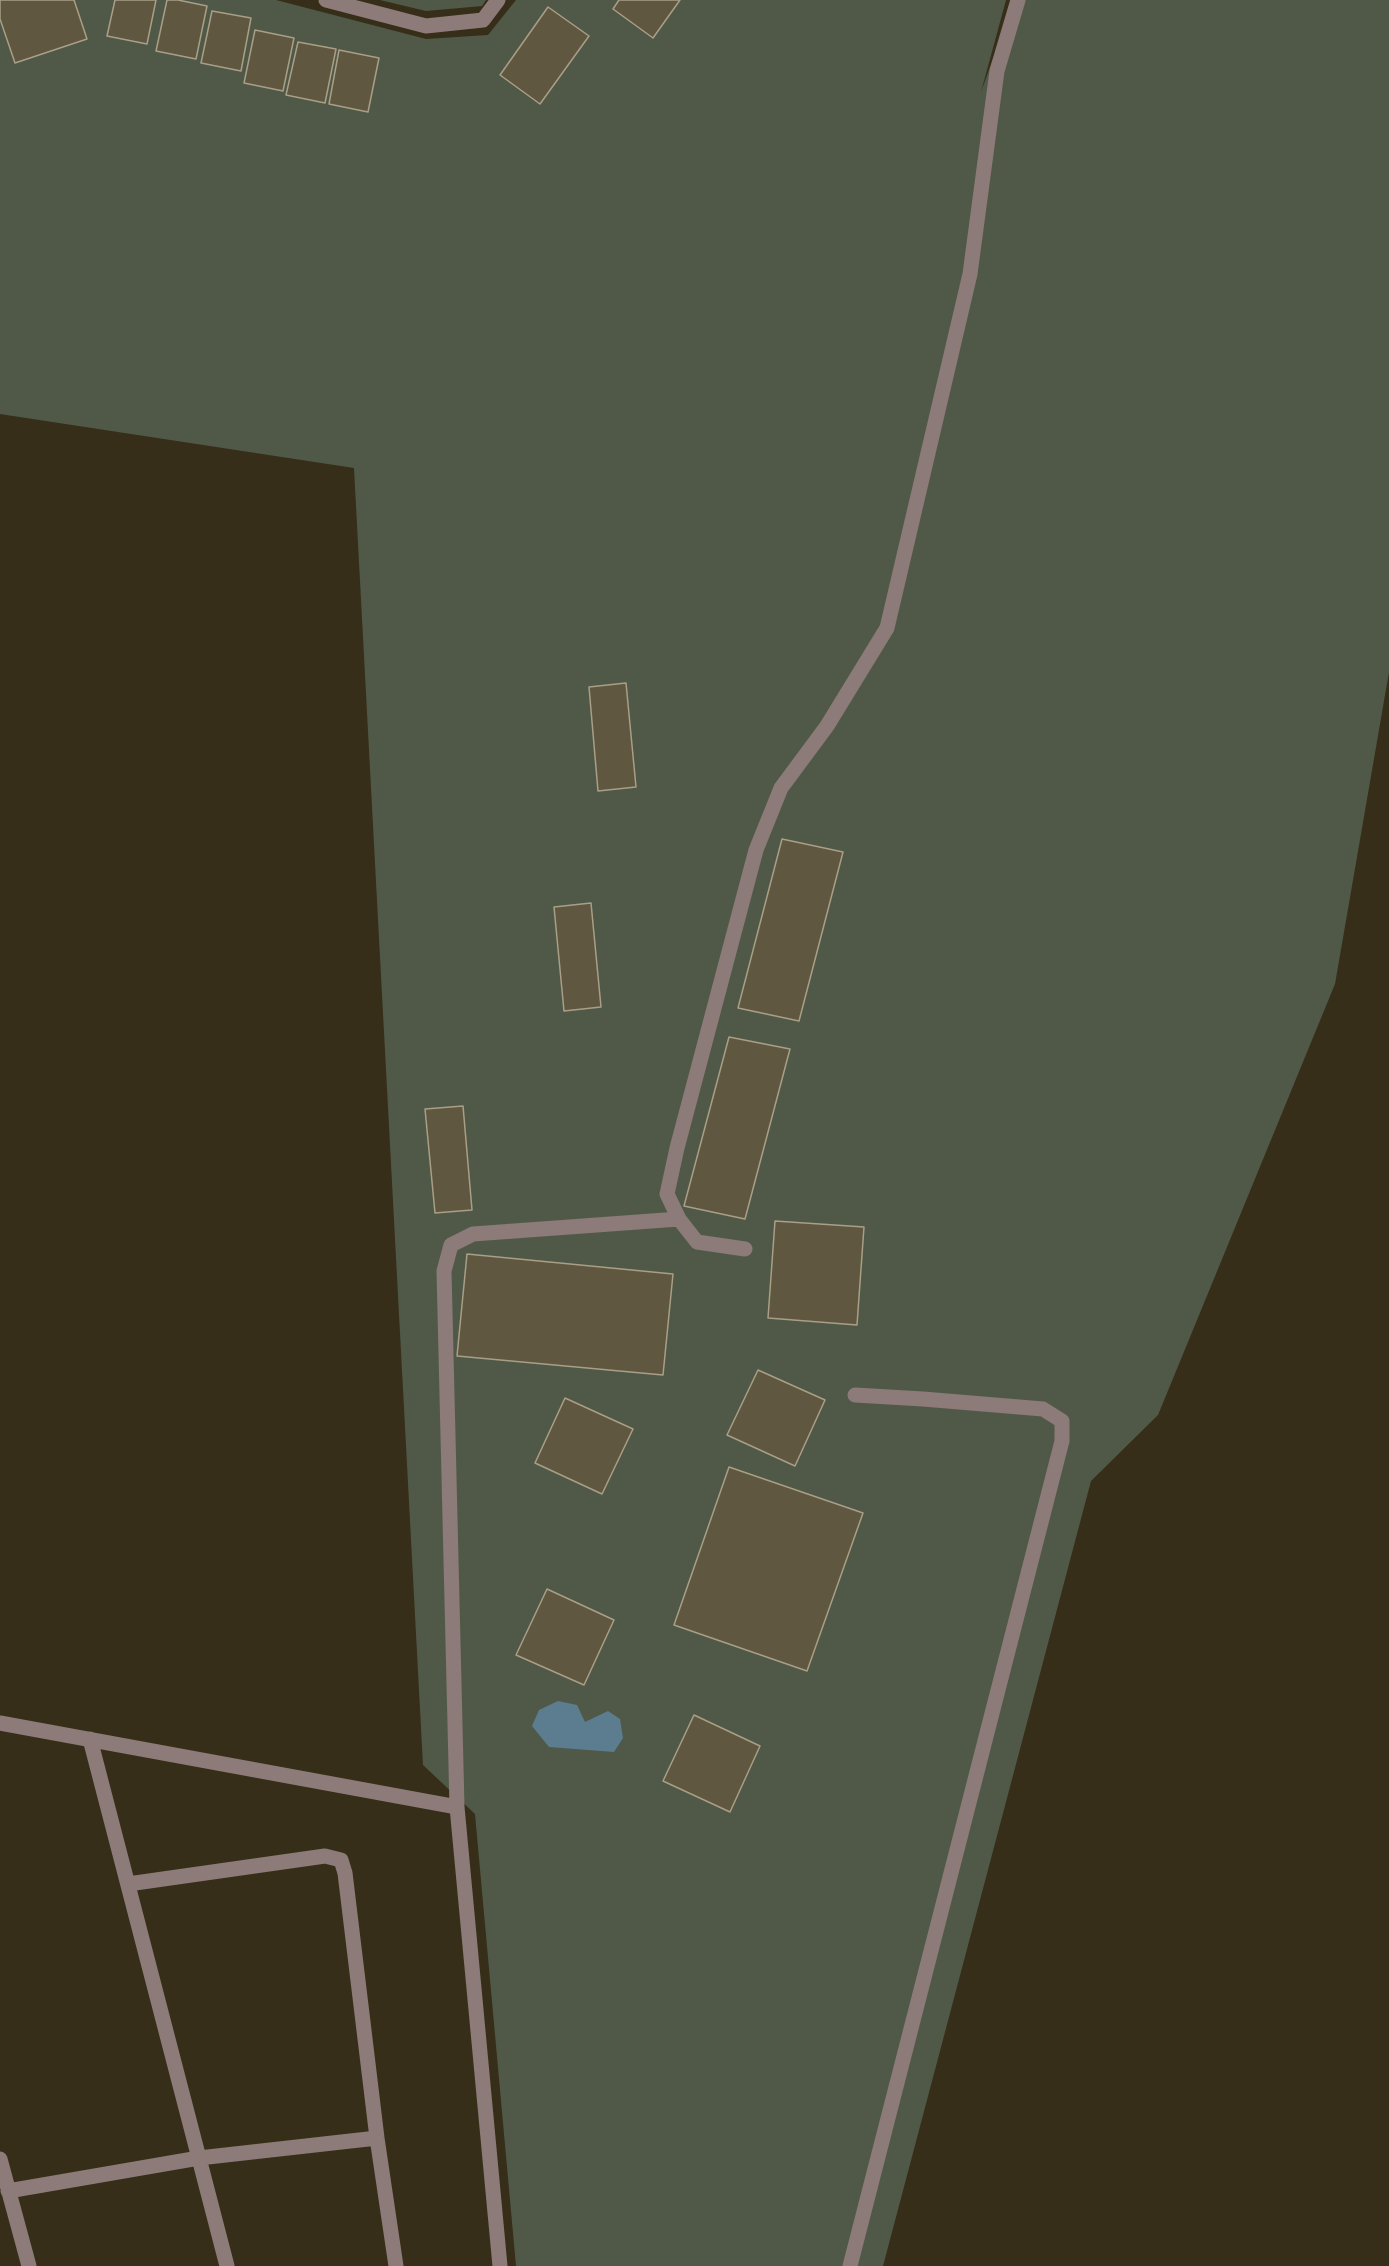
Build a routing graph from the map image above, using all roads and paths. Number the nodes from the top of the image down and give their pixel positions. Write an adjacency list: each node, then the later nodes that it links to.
1 (326, 0): 2 (street)
2 (498, 0)
3 (1018, 0): 4 (street)
4 (679, 1219): 5 (street); 9 (street)
5 (744, 1249)
6 (855, 1395): 19 (street)
7 (0, 1723): 8 (street)
8 (90, 1739): 9 (street); 10 (street)
9 (457, 1807): 18 (street)
10 (128, 1884): 11 (street); 12 (street)
11 (377, 2138): 12 (street); 17 (street)
12 (199, 2158): 14 (street); 16 (street)
13 (0, 2159): 14 (street)
14 (8, 2191): 15 (street)
15 (29, 2266)
16 (227, 2266)
17 (396, 2266)
18 (500, 2266)
19 (850, 2266)

